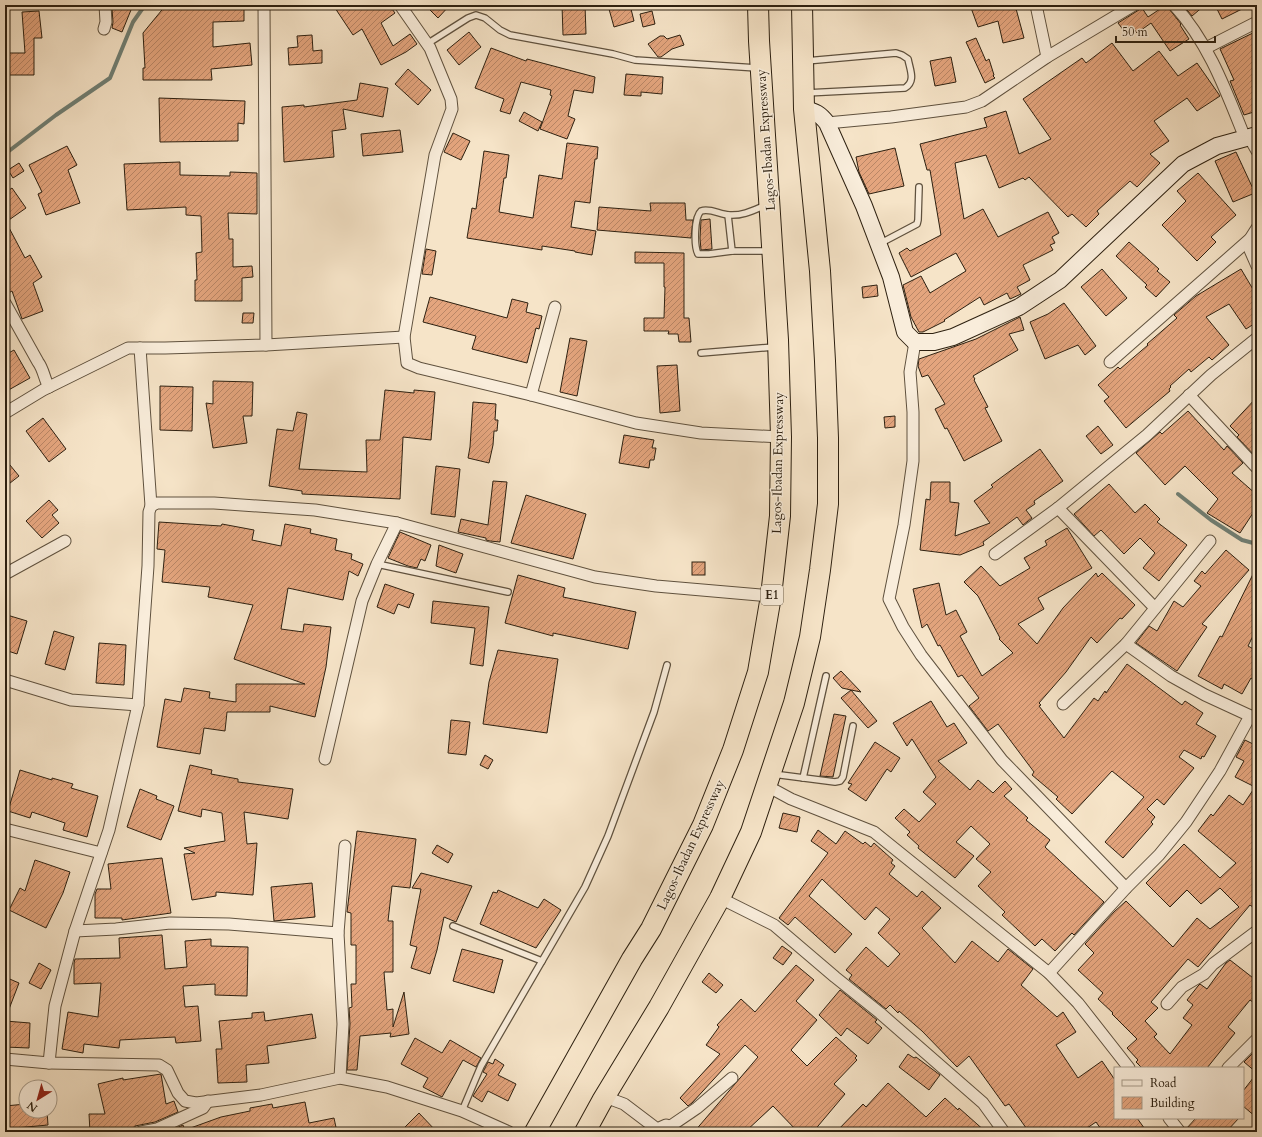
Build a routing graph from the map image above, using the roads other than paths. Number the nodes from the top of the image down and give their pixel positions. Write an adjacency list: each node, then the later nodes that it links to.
1 (105, 5): 10 (street)
2 (264, 5): 33 (street)
3 (400, 5): 11 (street)
4 (758, 5): 15 (highway, Lagos-Ibadan Expressway / E1)
5 (802, 5): 14 (highway)
6 (1036, 5): 13 (street)
7 (1134, 5): 13 (street)
8 (1174, 5): 12 (street)
9 (1257, 22): 12 (street)
10 (104, 29)
11 (427, 44): 15 (lane); 30 (street)
12 (1206, 48): 18 (street)
13 (1047, 57): 17 (street)
14 (802, 62): 16 (highway); 16 (lane)
15 (761, 68): 20 (highway, Lagos-Ibadan Expressway / E1)
16 (804, 101): 17 (main road); 65 (highway)
17 (828, 122): 24 (main road)
18 (1252, 140): 32 (main road)
19 (919, 187): 24 (lane)
20 (770, 204): 21 (lane); 26 (highway, Lagos-Ibadan Expressway / E1)
21 (728, 215): 25 (lane); 25 (lane)
22 (1257, 228): 23 (street)
23 (1250, 239): 27 (street); 37 (street)
24 (879, 244): 32 (main road)
25 (732, 251): 26 (lane)
26 (774, 251): 34 (highway, Lagos-Ibadan Expressway / E1)
27 (1257, 266)
28 (5, 304): 38 (street)
29 (555, 307): 39 (street)
30 (404, 337): 33 (street); 39 (street)
31 (1257, 338): 40 (street)
32 (915, 342): 69 (street)
33 (266, 345): 35 (street)
34 (779, 347): 36 (lane); 42 (highway, Lagos-Ibadan Expressway / E1)
35 (140, 348): 38 (street); 44 (street)
36 (701, 353)
37 (1110, 362)
38 (49, 387): 41 (street)
39 (530, 395): 42 (street)
40 (1189, 395): 43 (street); 45 (street)
41 (5, 413)
42 (781, 437): 53 (highway, Lagos-Ibadan Expressway / E1)
43 (1257, 468)
44 (151, 506): 46 (street); 60 (street)
45 (1058, 508): 49 (street); 54 (street)
46 (397, 523): 50 (street); 53 (street)
47 (65, 541): 51 (street)
48 (1210, 541): 54 (street)
49 (995, 554)
50 (377, 564): 52 (lane); 63 (street)
51 (5, 574)
52 (508, 592)
53 (772, 596): 91 (highway, Lagos-Ibadan Expressway / E1)
54 (1155, 608): 55 (street)
55 (1126, 644): 59 (street); 61 (street)
56 (667, 665): 75 (lane)
57 (826, 676): 64 (lane)
58 (5, 680): 60 (street)
59 (1063, 704)
60 (138, 705): 68 (street)
61 (1253, 717): 69 (street)
62 (853, 726): 64 (lane)
63 (325, 759)
64 (803, 778): 65 (lane)
65 (769, 780): 70 (highway); 76 (street)
66 (5, 829): 68 (street)
67 (345, 846): 74 (street)
68 (101, 853): 72 (street)
69 (1126, 888): 76 (street)
70 (720, 898): 85 (highway); 93 (street)
71 (453, 926): 75 (lane)
72 (75, 931): 74 (street); 80 (street)
73 (1257, 931): 77 (street)
74 (338, 933): 83 (street)
75 (542, 961): 87 (lane)
76 (1049, 973): 81 (street)
77 (1167, 1004)
78 (1257, 1039): 82 (street)
79 (5, 1060): 80 (street)
80 (49, 1063): 86 (street)
81 (1128, 1067)
82 (1229, 1067)
83 (340, 1078): 86 (street); 87 (street)
84 (732, 1078): 85 (street)
85 (605, 1097): 92 (highway)
86 (208, 1101): 89 (street)
87 (462, 1111): 90 (street)
88 (1171, 1119): 94 (street)
89 (142, 1132)
90 (509, 1132)
91 (535, 1132)
92 (585, 1132)
93 (1004, 1132)
94 (1180, 1132)

